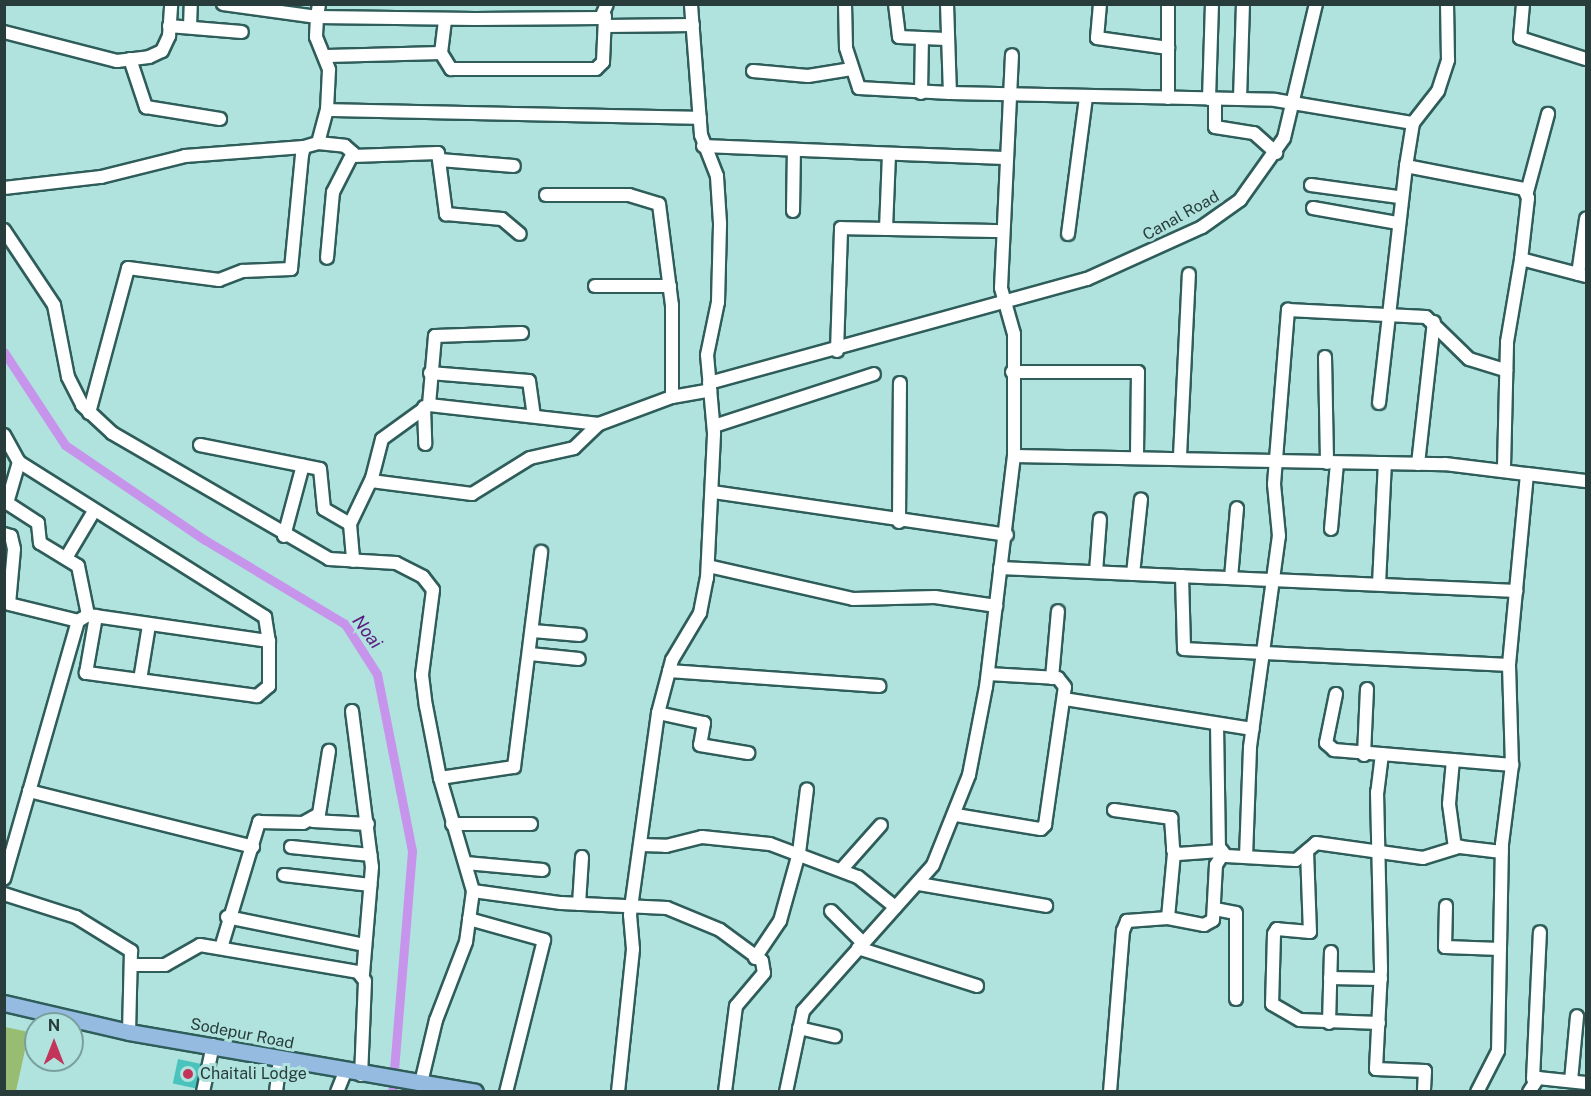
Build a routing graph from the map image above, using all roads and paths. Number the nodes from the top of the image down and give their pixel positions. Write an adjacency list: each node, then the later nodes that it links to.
1 (171, 4): 20 (street)
2 (190, 4): 21 (street)
3 (223, 4): 15 (street)
4 (691, 4): 19 (street)
5 (845, 4): 32 (street)
6 (895, 4): 24 (street)
7 (947, 4): 25 (street)
8 (1100, 4): 26 (street)
9 (1168, 4): 26 (street)
10 (1212, 4): 39 (street)
11 (1243, 4): 40 (street)
12 (1316, 4): 41 (street, Canal Road)
13 (1447, 4): 46 (street)
14 (1523, 4): 31 (street)
15 (318, 11): 16 (street); 29 (street)
16 (350, 11): 18 (street)
17 (606, 15): 18 (street); 19 (street); 27 (street)
18 (445, 19): 27 (street)
19 (693, 25): 44 (street)
20 (170, 26): 21 (street); 30 (street)
21 (190, 27): 23 (street)
22 (4, 32): 30 (street)
23 (242, 32)
24 (922, 38): 25 (street); 34 (street)
25 (946, 39): 35 (street)
26 (1167, 48): 38 (street)
27 (441, 53): 29 (street)
28 (1012, 55): 36 (street)
29 (327, 56): 42 (street)
30 (130, 59): 45 (street)
31 (1587, 59)
32 (851, 69): 33 (street); 34 (street)
33 (753, 71)
34 (921, 93): 35 (street)
35 (950, 93): 36 (street)
36 (1009, 96): 37 (street); 54 (street)
37 (1086, 98): 38 (street); 71 (street)
38 (1168, 98): 39 (street)
39 (1212, 99): 40 (street); 51 (street)
40 (1240, 99): 41 (street)
41 (1298, 103): 46 (street); 51 (street, Canal Road)
42 (327, 110): 44 (street); 47 (street)
43 (1548, 114): 60 (street)
44 (700, 118): 48 (street)
45 (220, 119)
46 (1413, 123): 57 (street)
47 (318, 143): 49 (street); 53 (street)
48 (703, 146): 50 (street); 89 (street)
49 (304, 147): 59 (street); 93 (street)
50 (795, 150): 52 (street); 64 (street)
51 (1276, 153): 78 (street, Canal Road)
52 (889, 154): 54 (street); 67 (street)
53 (353, 156): 55 (street); 72 (street)
54 (1005, 158): 69 (street)
55 (440, 160): 56 (street); 70 (street)
56 (514, 166)
57 (1406, 166): 60 (street); 62 (street)
58 (1311, 185): 62 (street)
59 (4, 188)
60 (1527, 192): 73 (street)
61 (546, 195): 77 (street)
62 (1399, 197): 66 (street)
63 (1312, 208): 66 (street)
64 (793, 211)
65 (1587, 219): 75 (street)
66 (1397, 223): 79 (street)
67 (886, 229): 69 (street); 82 (street)
68 (4, 230): 93 (street)
69 (1002, 231): 78 (street)
70 (520, 234)
71 (1068, 234)
72 (327, 258)
73 (1521, 260): 75 (street); 84 (street)
74 (1189, 274): 102 (street)
75 (1582, 275)
76 (596, 286): 77 (street)
77 (670, 286): 90 (street)
78 (1001, 301): 82 (street, Canal Road); 85 (street)
79 (1386, 312): 80 (street); 91 (street); 103 (street)
80 (1434, 322): 84 (street); 107 (street)
81 (522, 333): 86 (street)
82 (837, 351): 89 (street, Canal Road)
83 (1325, 357): 105 (street)
84 (1506, 369): 109 (street)
85 (1012, 372): 100 (street); 101 (street)
86 (430, 373): 92 (street); 94 (street)
87 (874, 374): 95 (street)
88 (900, 383): 118 (street)
89 (709, 387): 90 (street, Canal Road); 95 (street)
90 (672, 397): 96 (street, Canal Road)
91 (1379, 403)
92 (426, 406): 94 (street); 98 (street); 112 (street)
93 (89, 413): 123 (street)
94 (534, 415): 96 (street)
95 (713, 415): 113 (street)
96 (599, 424): 112 (street)
97 (4, 435): 104 (street)
98 (425, 444)
99 (200, 445): 108 (street)
100 (1014, 456): 101 (street); 122 (street)
101 (1137, 456): 102 (street)
102 (1180, 456): 103 (street)
103 (1278, 459): 105 (street); 133 (street)
104 (19, 462): 116 (street); 125 (street)
105 (1332, 463): 106 (street); 120 (street)
106 (1385, 463): 107 (street); 134 (street)
107 (1418, 464): 109 (street)
108 (303, 465): 119 (street); 123 (street)
109 (1504, 467): 110 (street)
110 (1527, 474): 111 (street); 135 (street)
111 (1587, 481)
112 (371, 482): 119 (street)
113 (713, 492): 118 (street); 127 (street)
114 (1141, 499): 130 (street)
115 (1237, 508): 132 (street)
116 (94, 511): 125 (street); 142 (street)
117 (1100, 519): 129 (street)
118 (899, 522): 122 (street)
119 (350, 524): 126 (street)
120 (1331, 529)
121 (4, 534): 138 (street)
122 (1007, 535): 128 (street)
123 (284, 536): 126 (street)
124 (541, 552): 140 (street)
125 (66, 558): 138 (street)
126 (353, 561): 165 (street)
127 (708, 566): 136 (street); 147 (street)
128 (1000, 568): 129 (street); 136 (street)
129 (1096, 572): 130 (street)
130 (1133, 574): 131 (street)
131 (1182, 576): 132 (street); 144 (street)
132 (1231, 578): 133 (street)
133 (1271, 579): 134 (street); 144 (street)
134 (1379, 584): 135 (street)
135 (1516, 591): 146 (street)
136 (996, 606): 148 (street)
137 (1058, 611): 149 (street)
138 (87, 617): 139 (street); 150 (street); 167 (street)
139 (149, 625): 142 (street); 150 (street)
140 (533, 631): 141 (street); 143 (street)
141 (580, 635)
142 (269, 640): 150 (street)
143 (531, 654): 145 (street); 165 (street)
144 (1261, 654): 146 (street); 158 (street)
145 (579, 659)
146 (1509, 665): 164 (street)
147 (669, 671): 151 (street); 156 (street)
148 (988, 674): 149 (street); 169 (street)
149 (1052, 678): 154 (street)
150 (140, 680)
151 (879, 686)
152 (1367, 689): 161 (street)
153 (1336, 694): 161 (street)
154 (1065, 699): 157 (street); 169 (street)
155 (352, 711): 171 (street)
156 (658, 713): 160 (street); 175 (street)
157 (1217, 724): 158 (street); 183 (street)
158 (1253, 729): 187 (street)
159 (329, 751): 170 (street)
160 (748, 753)
161 (1364, 754): 162 (street)
162 (1382, 754): 163 (street); 179 (street)
163 (1453, 760): 164 (street); 178 (street)
164 (1512, 765): 181 (street)
165 (440, 778): 172 (street)
166 (807, 789): 184 (street)
167 (29, 791): 176 (street); 192 (street)
168 (1114, 810): 182 (street)
169 (956, 815): 193 (street)
170 (313, 821): 171 (street); 176 (street)
171 (368, 824): 185 (street)
172 (452, 824): 173 (street); 188 (street)
173 (531, 824)
174 (881, 825): 190 (street)
175 (642, 845): 184 (street); 200 (street)
176 (253, 847): 204 (street)
177 (291, 847): 185 (street)
178 (1455, 848): 179 (street); 181 (street)
179 (1378, 849): 180 (street); 217 (street)
180 (1307, 850): 187 (street); 222 (street)
181 (1502, 852): 211 (street)
182 (1174, 853): 183 (street); 205 (street)
183 (1221, 853): 187 (street); 202 (street)
184 (799, 854): 190 (street); 213 (street)
185 (371, 855): 194 (street)
186 (582, 857): 197 (street)
187 (1246, 857)
188 (466, 863): 189 (street); 195 (street)
189 (543, 870)
190 (841, 870): 201 (street)
191 (284, 875): 194 (street)
192 (4, 879)
193 (919, 884): 198 (street); 201 (street)
194 (370, 885): 208 (street)
195 (473, 891): 197 (street); 206 (street)
196 (4, 894): 214 (street)
197 (579, 904): 200 (street)
198 (1046, 906)
199 (1446, 906): 211 (street)
200 (633, 907): 213 (street); 240 (street)
201 (895, 907): 209 (street)
202 (1215, 909): 205 (street); 219 (street)
203 (831, 911): 209 (street)
204 (227, 917): 208 (street); 210 (street)
205 (1168, 918): 243 (street)
206 (470, 919): 233 (street); 239 (street)
207 (1540, 932): 231 (street)
208 (365, 945): 215 (street)
209 (861, 945): 218 (street); 224 (street)
210 (221, 948): 214 (street); 215 (street)
211 (1500, 949): 245 (street)
212 (1331, 952): 216 (street)
213 (755, 958): 241 (street)
214 (134, 965): 225 (street)
215 (363, 975): 230 (street)
216 (1330, 978): 217 (street); 222 (street)
217 (1381, 979): 223 (street)
218 (977, 986)
219 (1236, 999)
220 (4, 1003): 225 (main road, Sodepur Road)
221 (1577, 1016): 232 (street)
222 (1329, 1023): 223 (street)
223 (1379, 1023): 244 (street)
224 (799, 1028): 226 (street); 242 (street)
225 (129, 1032): 227 (main road, Sodepur Road)
226 (835, 1036)
227 (213, 1045): 228 (main road, Sodepur Road); 235 (street)
228 (280, 1060): 229 (main road, Sodepur Road); 236 (street)
229 (345, 1072): 230 (main road, Sodepur Road); 237 (street)
230 (368, 1076): 233 (main road, Sodepur Road)
231 (1533, 1079): 232 (street); 246 (street)
232 (1571, 1081): 234 (street)
233 (417, 1083): 238 (main road, Sodepur Road)
234 (1587, 1083)
235 (203, 1092)
236 (276, 1092)
237 (337, 1092)
238 (475, 1092)
239 (506, 1092)
240 (618, 1092)
241 (725, 1092)
242 (786, 1092)
243 (1110, 1092)
244 (1424, 1092)
245 (1477, 1092)
246 (1529, 1092)

